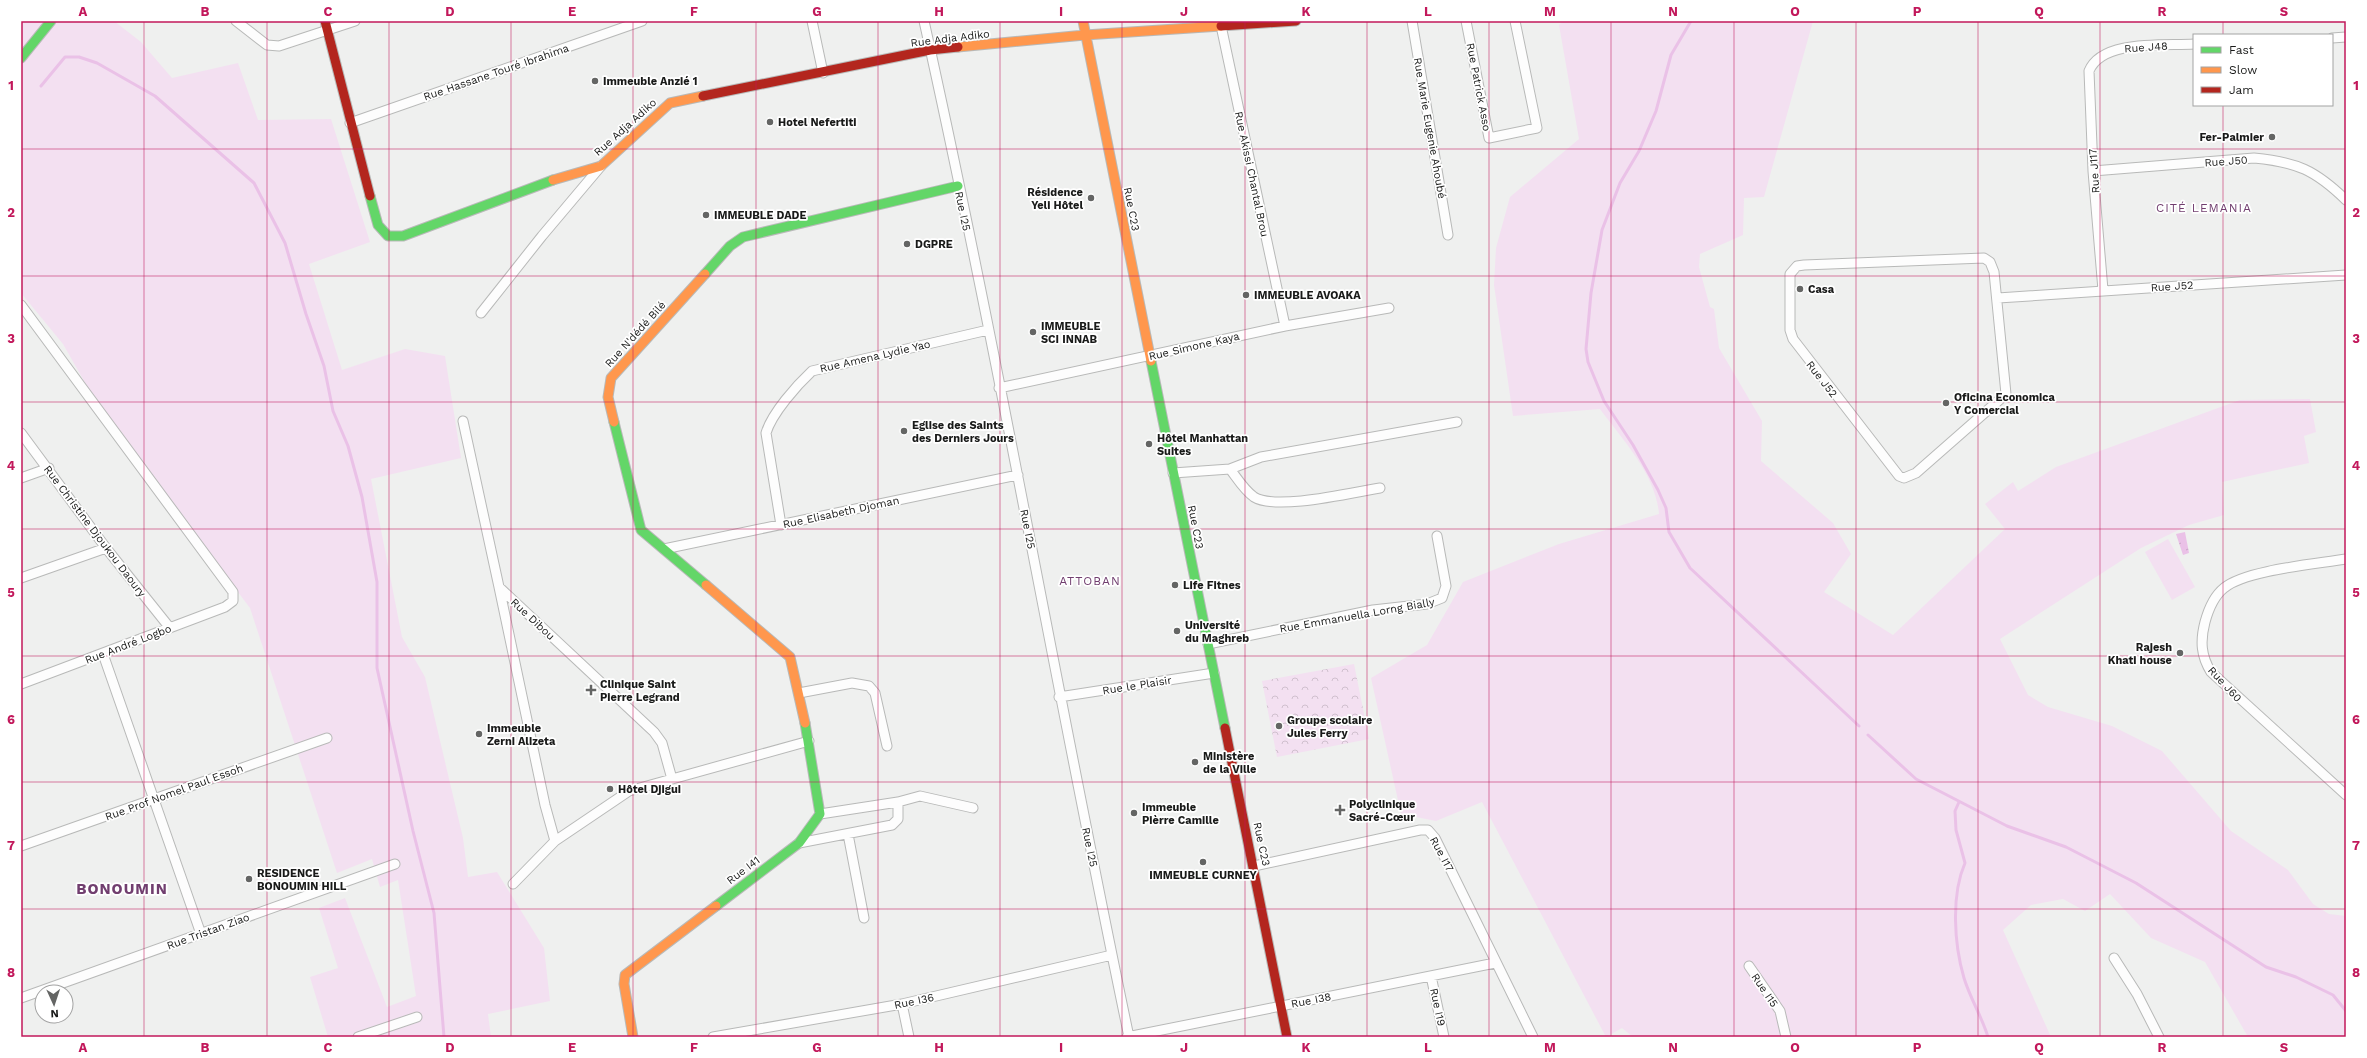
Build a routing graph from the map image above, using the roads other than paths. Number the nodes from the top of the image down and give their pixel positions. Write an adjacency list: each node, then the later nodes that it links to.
1 (51, 21): 21 (street)
2 (236, 21): 14 (street)
3 (325, 21): 14 (street, Rue Adja Adiko)
4 (355, 21): 14 (street)
5 (642, 21): 23 (street, Rue Hassane Touré Ibrahima)
6 (812, 21): 22 (street)
7 (924, 21): 19 (street, Rue I25)
8 (1083, 21): 15 (street, Rue C23)
9 (1296, 21): 13 (street, Rue Adja Adiko)
10 (1412, 21): 28 (street, Rue Marie Eugenie Ahoubé)
11 (1466, 21): 12 (street, Rue Patrick Asso)
12 (1515, 21)
13 (1221, 24): 15 (street, Rue Adja Adiko); 35 (street, Rue Akissi Chantal Brou)
14 (328, 31): 23 (street, Rue Adja Adiko)
15 (1085, 35): 19 (street, Rue Adja Adiko); 37 (street, Rue C23)
16 (2346, 37): 17 (street)
17 (2333, 38)
18 (2193, 44): 20 (street, Rue J48)
19 (930, 50): 22 (street, Rue Adja Adiko); 26 (street, Rue I25)
20 (2100, 57): 25 (street, Rue J117)
21 (21, 58)
22 (823, 73): 24 (street, Rue Adja Adiko)
23 (350, 123): 24 (street, Rue Adja Adiko)
24 (601, 166): 34 (street)
25 (2093, 171): 27 (street, Rue J50); 30 (street, Rue J117)
26 (958, 186): 36 (street, Rue I25); 51 (street, Rue N'dédé Bilé)
27 (2346, 200)
28 (1448, 235)
29 (2346, 275): 30 (street, Rue J52)
30 (2103, 290): 31 (street, Rue J52)
31 (1998, 298): 31 (street, Rue J52)
32 (21, 305): 55 (street, Rue André Logbo)
33 (1389, 308): 35 (street, Rue Simone Kaya)
34 (481, 313)
35 (1284, 326): 37 (street, Rue Simone Kaya)
36 (988, 330): 38 (street, Rue I25); 48 (street, Rue Amena Lydie Yao)
37 (1152, 356): 38 (street, Rue Simone Kaya); 44 (street, Rue C23)
38 (999, 388): 45 (street, Rue I25)
39 (463, 421): 54 (street)
40 (1457, 422): 43 (street)
41 (21, 433): 42 (street, Rue Christine Djoukou Daoury)
42 (49, 468): 46 (street); 50 (street, Rue Christine Djoukou Daoury)
43 (1230, 469): 44 (street); 47 (street)
44 (1173, 473): 56 (street, Rue C23)
45 (1018, 475): 48 (street, Rue Elisabeth Djoman); 61 (street, Rue I25)
46 (21, 478)
47 (1380, 488)
48 (782, 524): 51 (street, Rue Elisabeth Djoman)
49 (1437, 536): 56 (street, Rue Emmanuella Lorng Bially)
50 (106, 548): 53 (street); 55 (street, Rue Christine Djoukou Daoury)
51 (664, 549): 60 (street, Rue N'dédé Bilé)
52 (2346, 559): 66 (street, Rue J60)
53 (21, 578)
54 (499, 587): 65 (street, Rue Dibou); 72 (street)
55 (170, 628): 57 (street, Rue André Logbo)
56 (1208, 644): 58 (street, Rue C23)
57 (103, 654): 59 (street, Rue André Logbo); 67 (street)
58 (1214, 673): 61 (street, Rue le Plaisir); 76 (street, Rue C23)
59 (21, 684)
60 (799, 693): 63 (street); 64 (street)
61 (1059, 697): 80 (street, Rue I25)
62 (327, 738): 67 (street, Rue Prof Nomel Paul Essoh)
63 (809, 741): 65 (street); 70 (street)
64 (887, 746)
65 (672, 779): 72 (street)
66 (2346, 795)
67 (154, 799): 74 (street, Rue Prof Nomel Paul Essoh); 79 (street)
68 (898, 802): 69 (street); 70 (street); 71 (street)
69 (973, 808)
70 (820, 814): 73 (street, Rue I41)
71 (848, 834): 73 (street); 78 (street)
72 (555, 841): 77 (street)
73 (799, 843): 90 (street, Rue I41)
74 (21, 846)
75 (394, 864): 79 (street, Rue Tristan Ziao)
76 (1254, 866): 82 (street, Rue I17); 87 (street, Rue C23)
77 (513, 884)
78 (864, 918)
79 (201, 934): 85 (street, Rue Tristan Ziao)
80 (1112, 955): 86 (street, Rue I36); 93 (street, Rue I25)
81 (2114, 958): 98 (street)
82 (1495, 963): 84 (street, Rue I38); 96 (street, Rue I17)
83 (1749, 966): 97 (street, Rue I15)
84 (1431, 976): 87 (street, Rue I38); 95 (street, Rue I19)
85 (21, 998)
86 (902, 1004): 91 (street, Rue I36); 92 (street)
87 (1281, 1006): 93 (street, Rue I38); 94 (street, Rue C23)
88 (418, 1017): 89 (street)
89 (358, 1037)
90 (633, 1037)
91 (714, 1037)
92 (909, 1037)
93 (1128, 1037)
94 (1287, 1037)
95 (1444, 1037)
96 (1533, 1037)
97 (1786, 1037)
98 (2159, 1037)

